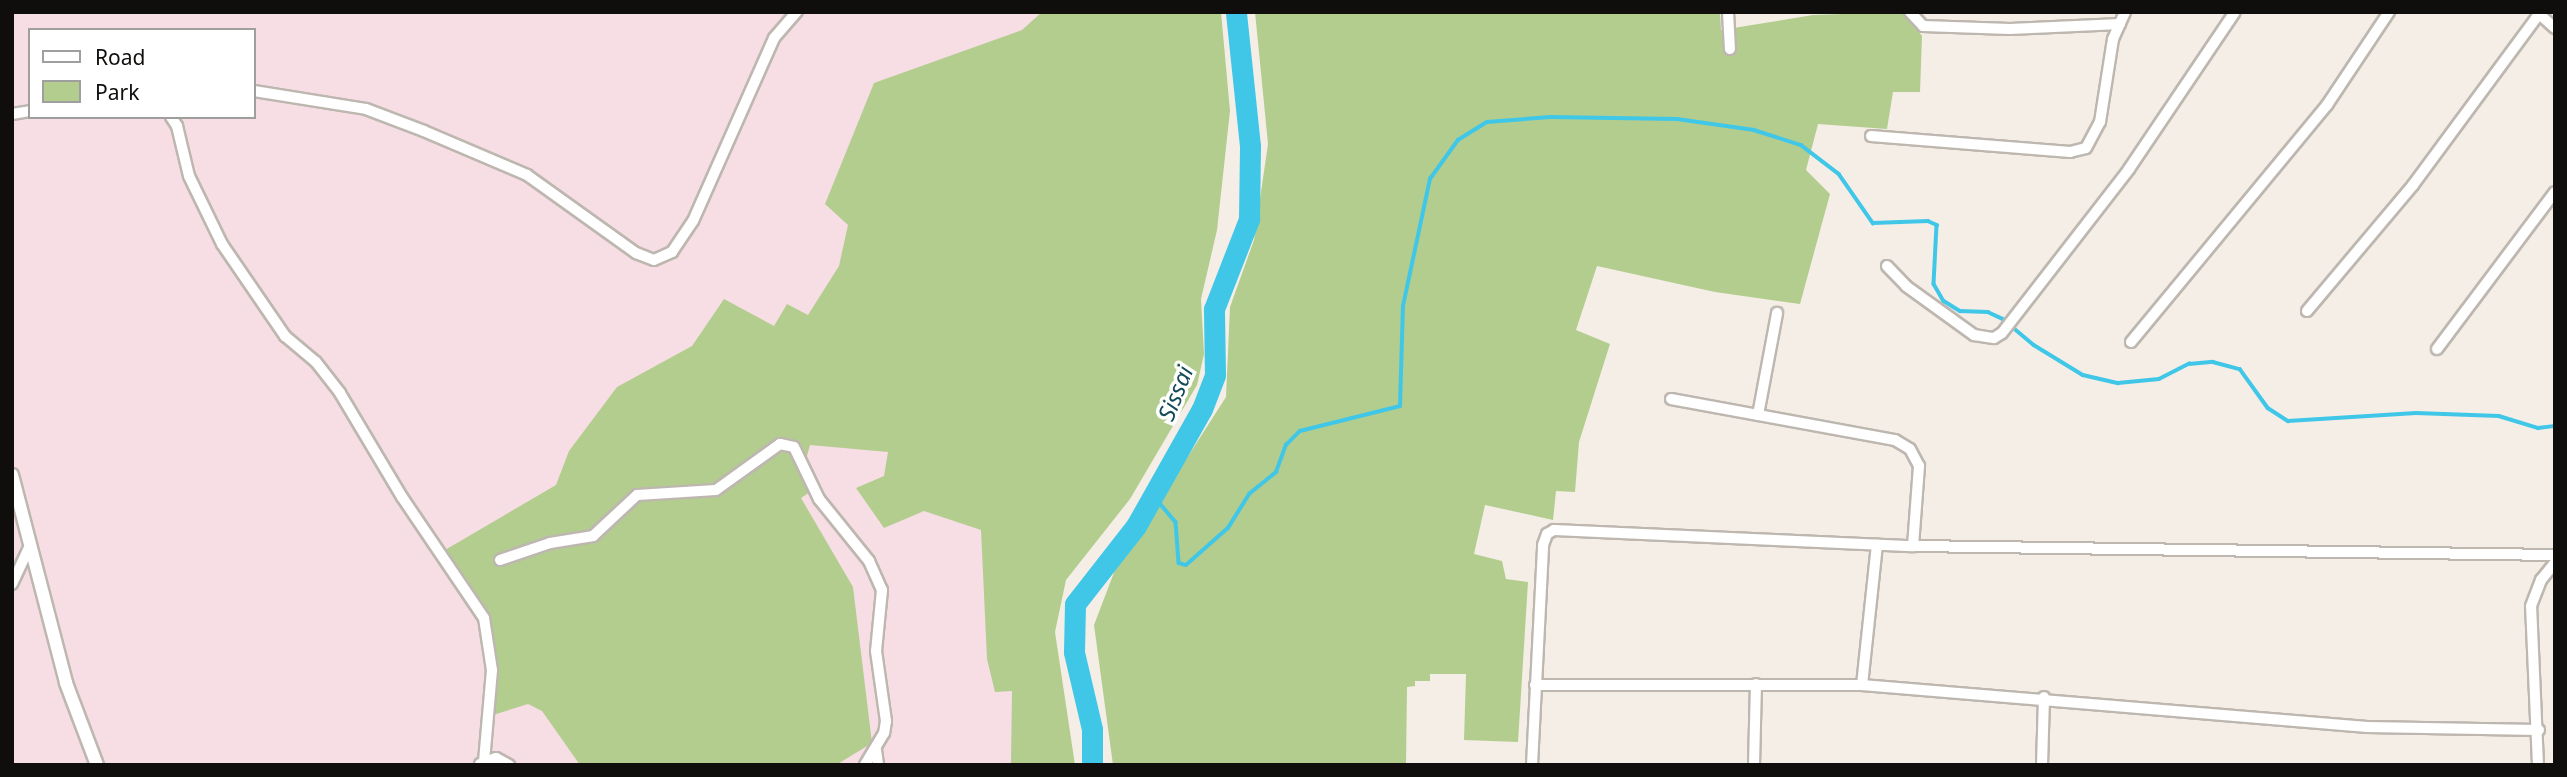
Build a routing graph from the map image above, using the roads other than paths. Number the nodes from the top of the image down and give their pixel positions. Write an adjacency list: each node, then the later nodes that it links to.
1 (797, 12): 11 (street)
2 (1728, 12): 10 (street)
3 (1910, 12): 8 (street)
4 (2125, 12): 8 (street)
5 (2235, 12): 15 (street)
6 (2389, 12): 18 (street)
7 (2538, 13): 9 (street); 16 (street)
8 (2120, 24): 13 (street)
9 (2555, 28)
10 (1730, 49)
11 (256, 91)
12 (172, 119): 36 (street)
13 (1871, 135)
14 (2555, 192): 19 (street)
15 (1887, 266)
16 (2307, 311)
17 (1777, 313): 21 (street)
18 (2131, 342)
19 (2437, 349)
20 (1671, 399): 21 (street)
21 (1758, 415): 24 (street)
22 (12, 475): 25 (street)
23 (1877, 545): 24 (street); 31 (street); 32 (street)
24 (1913, 546): 26 (street)
25 (28, 549): 29 (street); 37 (street)
26 (2555, 555)
27 (500, 560): 35 (street)
28 (2555, 564): 34 (street)
29 (12, 584)
30 (1756, 684): 31 (street); 32 (street); 42 (street)
31 (1535, 685): 41 (street)
32 (1862, 685): 33 (street)
33 (2044, 697): 34 (street); 43 (street)
34 (2539, 730): 44 (street)
35 (876, 751): 39 (street); 40 (street)
36 (482, 763): 38 (street)
37 (97, 765)
38 (509, 765)
39 (865, 765)
40 (877, 765)
41 (1532, 765)
42 (1754, 765)
43 (2042, 765)
44 (2538, 765)

